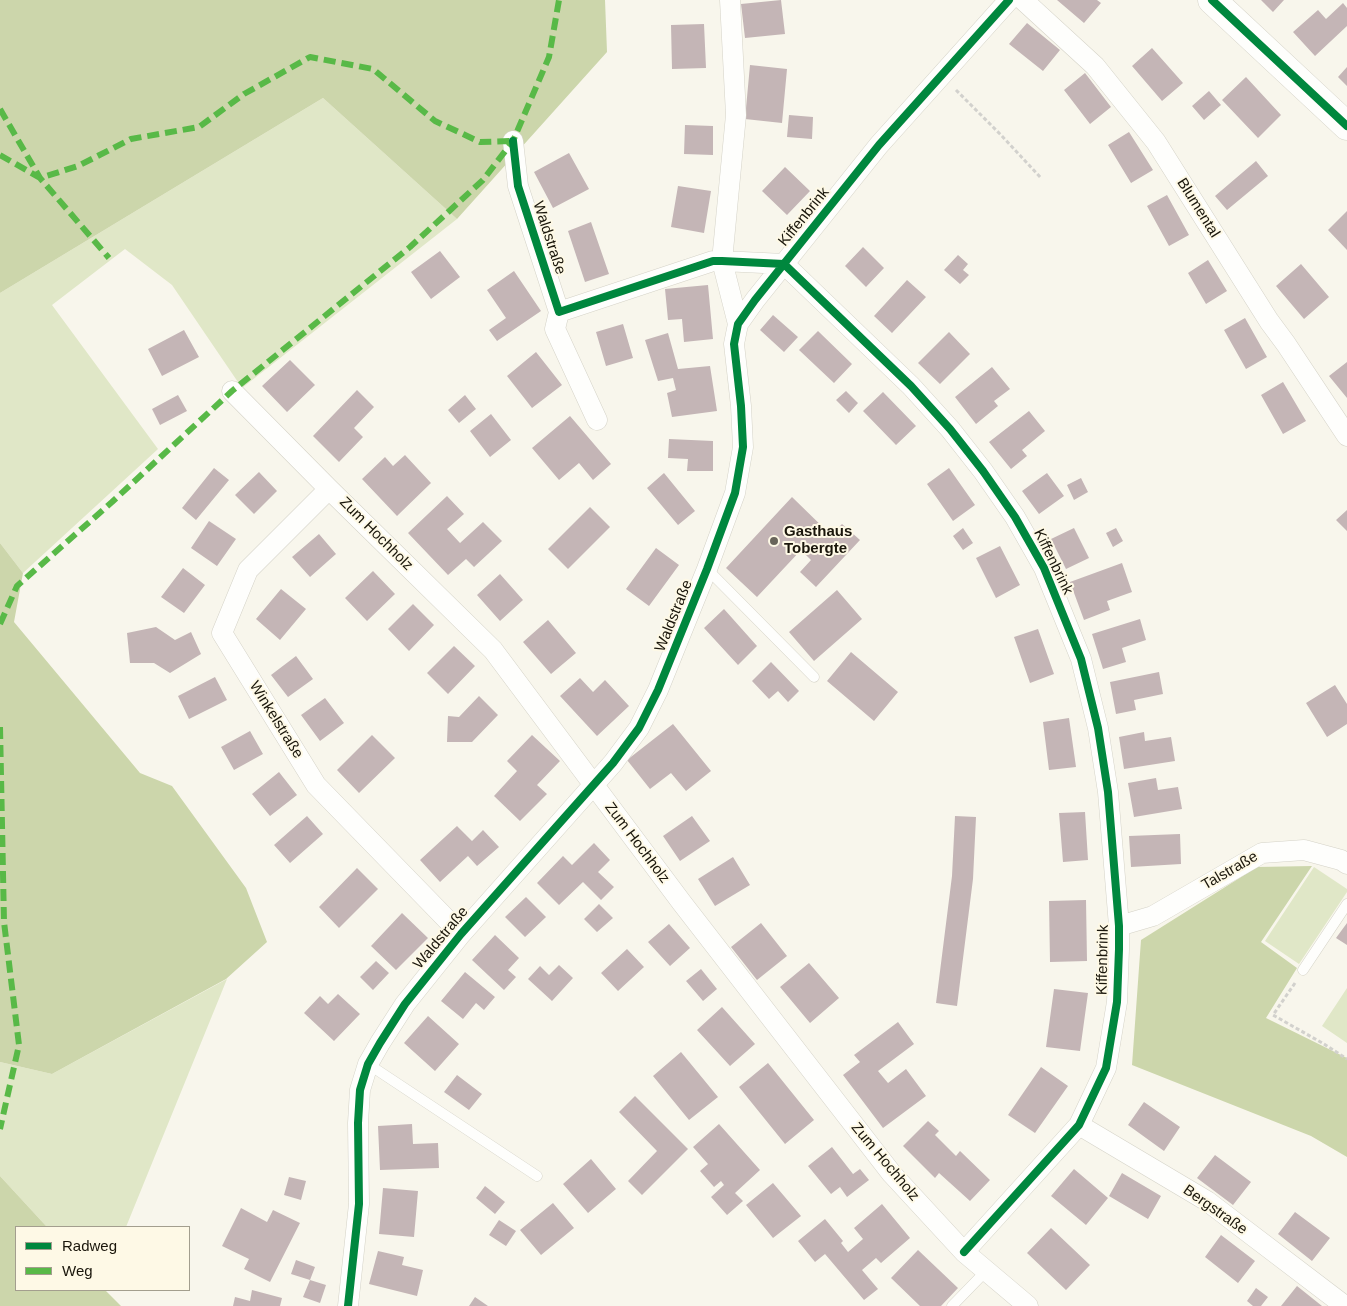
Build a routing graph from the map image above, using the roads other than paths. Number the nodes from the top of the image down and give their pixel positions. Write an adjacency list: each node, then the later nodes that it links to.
1 (730, 0): 7 (street, Waldstraße)
2 (1008, 0): 8 (street, Kiffenbrink)
3 (1023, 0): 13 (street, Blumental)
4 (1212, 0): 5 (main road)
5 (1347, 126)
6 (514, 142): 9 (street, Waldstraße)
7 (722, 260): 8 (street); 9 (street); 10 (street, Waldstraße)
8 (784, 264): 10 (street, Waldstraße); 20 (street, Kiffenbrink)
9 (559, 312): 12 (street, Waldstraße)
10 (738, 324): 15 (street, Waldstraße)
11 (232, 391): 14 (street, Zum Hochholz)
12 (597, 420)
13 (1347, 436)
14 (329, 489): 17 (street, Zum Hochholz); 21 (street, Winkelstraße)
15 (707, 569): 16 (lane); 17 (street, Waldstraße)
16 (814, 676)
17 (593, 785): 21 (street, Waldstraße); 26 (street, Zum Hochholz)
18 (1347, 864): 20 (street, Talstraße)
19 (1347, 904): 22 (lane)
20 (1119, 926): 24 (street, Kiffenbrink)
21 (461, 934): 23 (street, Waldstraße)
22 (1303, 970)
23 (368, 1064): 25 (lane); 28 (street, Waldstraße)
24 (1079, 1125): 26 (street, Kiffenbrink); 31 (street, Bergstraße)
25 (537, 1176)
26 (964, 1252): 27 (street, Zum Hochholz)
27 (986, 1271): 29 (lane); 30 (street, Zum Hochholz)
28 (348, 1306)
29 (952, 1306)
30 (1028, 1306)
31 (1344, 1306)

